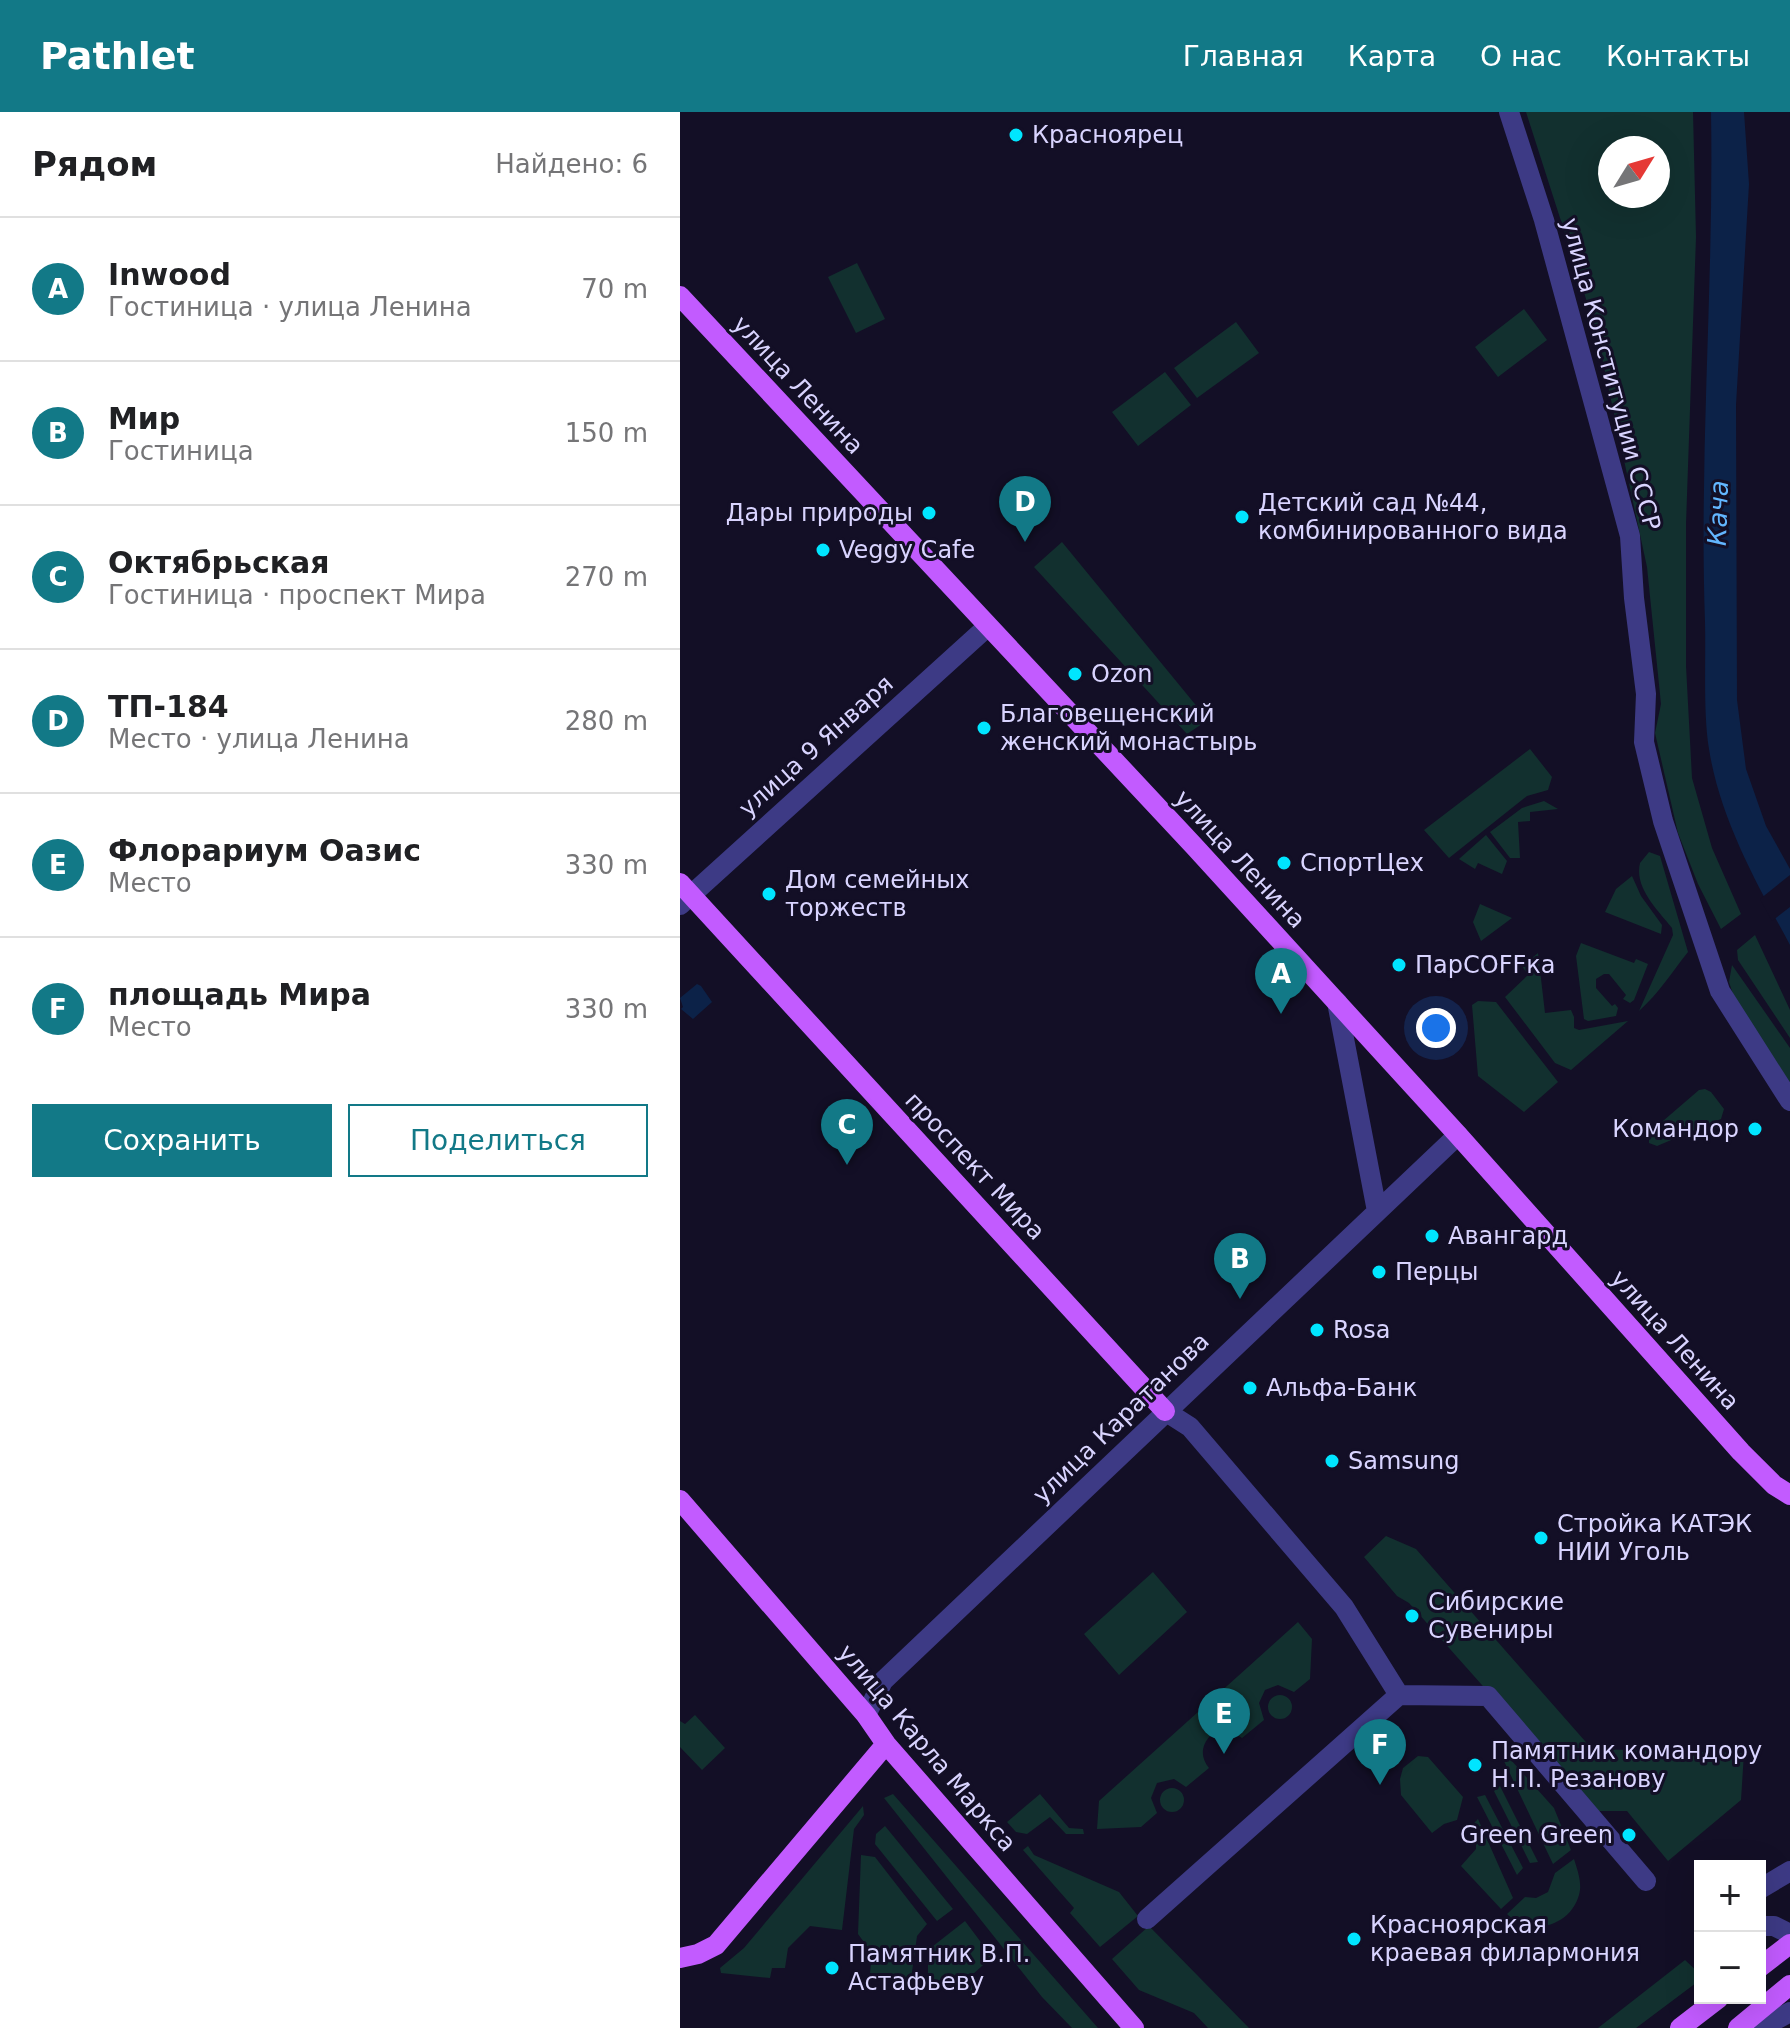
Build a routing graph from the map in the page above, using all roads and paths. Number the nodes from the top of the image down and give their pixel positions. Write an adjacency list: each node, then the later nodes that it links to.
1 (1509, 112): 6 (street, улица Конституции СССР)
2 (680, 296): 3 (main road, улица Ленина)
3 (987, 627): 4 (street, улица 9 Января); 5 (main road, улица Ленина)
4 (684, 894): 9 (main road, проспект Мира)
5 (1337, 1002): 7 (main road, улица Ленина); 8 (street)
6 (1790, 1101)
7 (1458, 1135): 8 (street, улица Каратанова); 10 (main road, улица Ленина)
8 (1377, 1211): 9 (street, улица Каратанова)
9 (1165, 1411): 12 (street, проспект Мира); 13 (street, улица Каратанова)
10 (1790, 1495)
11 (680, 1500): 13 (main road, улица Карла Маркса)
12 (1399, 1695): 16 (street); 18 (street)
13 (866, 1715): 14 (main road, улица Карла Маркса)
14 (886, 1744): 22 (main road); 27 (main road, улица Карла Маркса)
15 (1790, 1871): 17 (street)
16 (1646, 1881)
17 (1766, 1885)
18 (1147, 1919)
19 (1766, 1926): 20 (street)
20 (1790, 1934)
21 (1790, 1944): 23 (main road)
22 (680, 1958)
23 (1766, 1962)
24 (1790, 1985): 29 (main road)
25 (1711, 2004): 28 (main road)
26 (1790, 2012): 30 (street)
27 (1134, 2028)
28 (1680, 2028)
29 (1738, 2028)
30 (1761, 2028)

